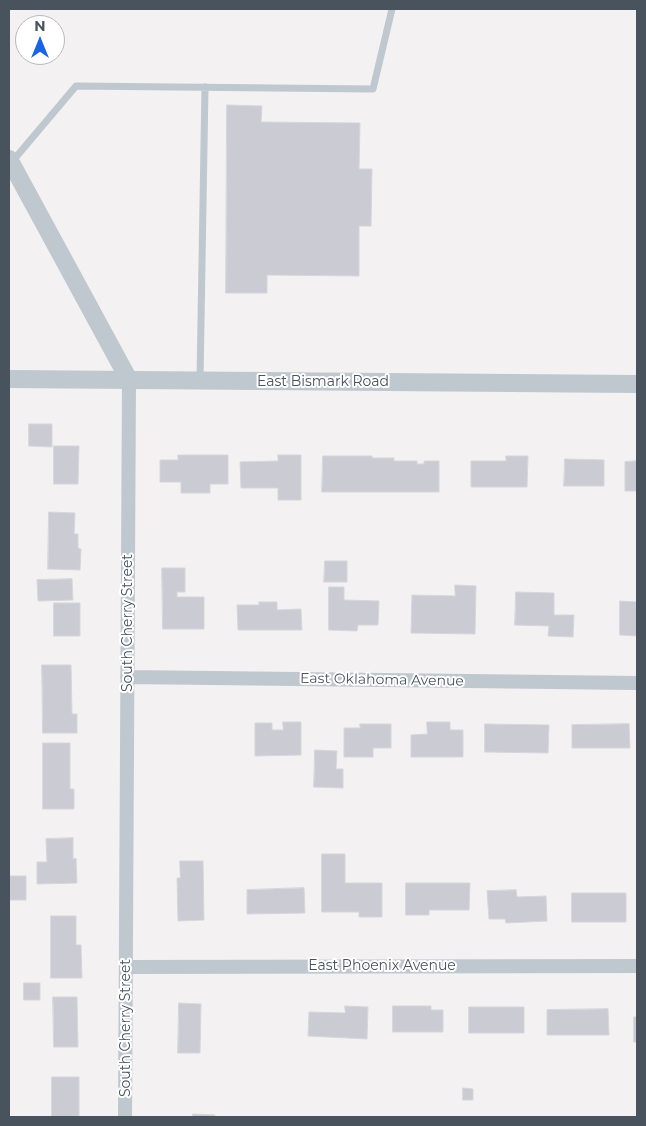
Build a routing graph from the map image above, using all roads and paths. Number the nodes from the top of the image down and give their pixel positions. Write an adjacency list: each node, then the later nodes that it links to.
1 (392, 9): 2 (lane)
2 (205, 87): 3 (lane); 6 (lane)
3 (10, 161): 5 (street, South Cherry Street)
4 (9, 379): 5 (street, East Bismark Road)
5 (129, 380): 6 (street, East Bismark Road); 8 (street, South Cherry Street)
6 (200, 381): 7 (street, East Bismark Road)
7 (637, 384)
8 (127, 677): 9 (street, East Oklahoma Avenue); 11 (street, South Cherry Street)
9 (637, 683)
10 (637, 966): 11 (street, East Phoenix Avenue)
11 (126, 967): 12 (street, South Cherry Street)
12 (125, 1117)

